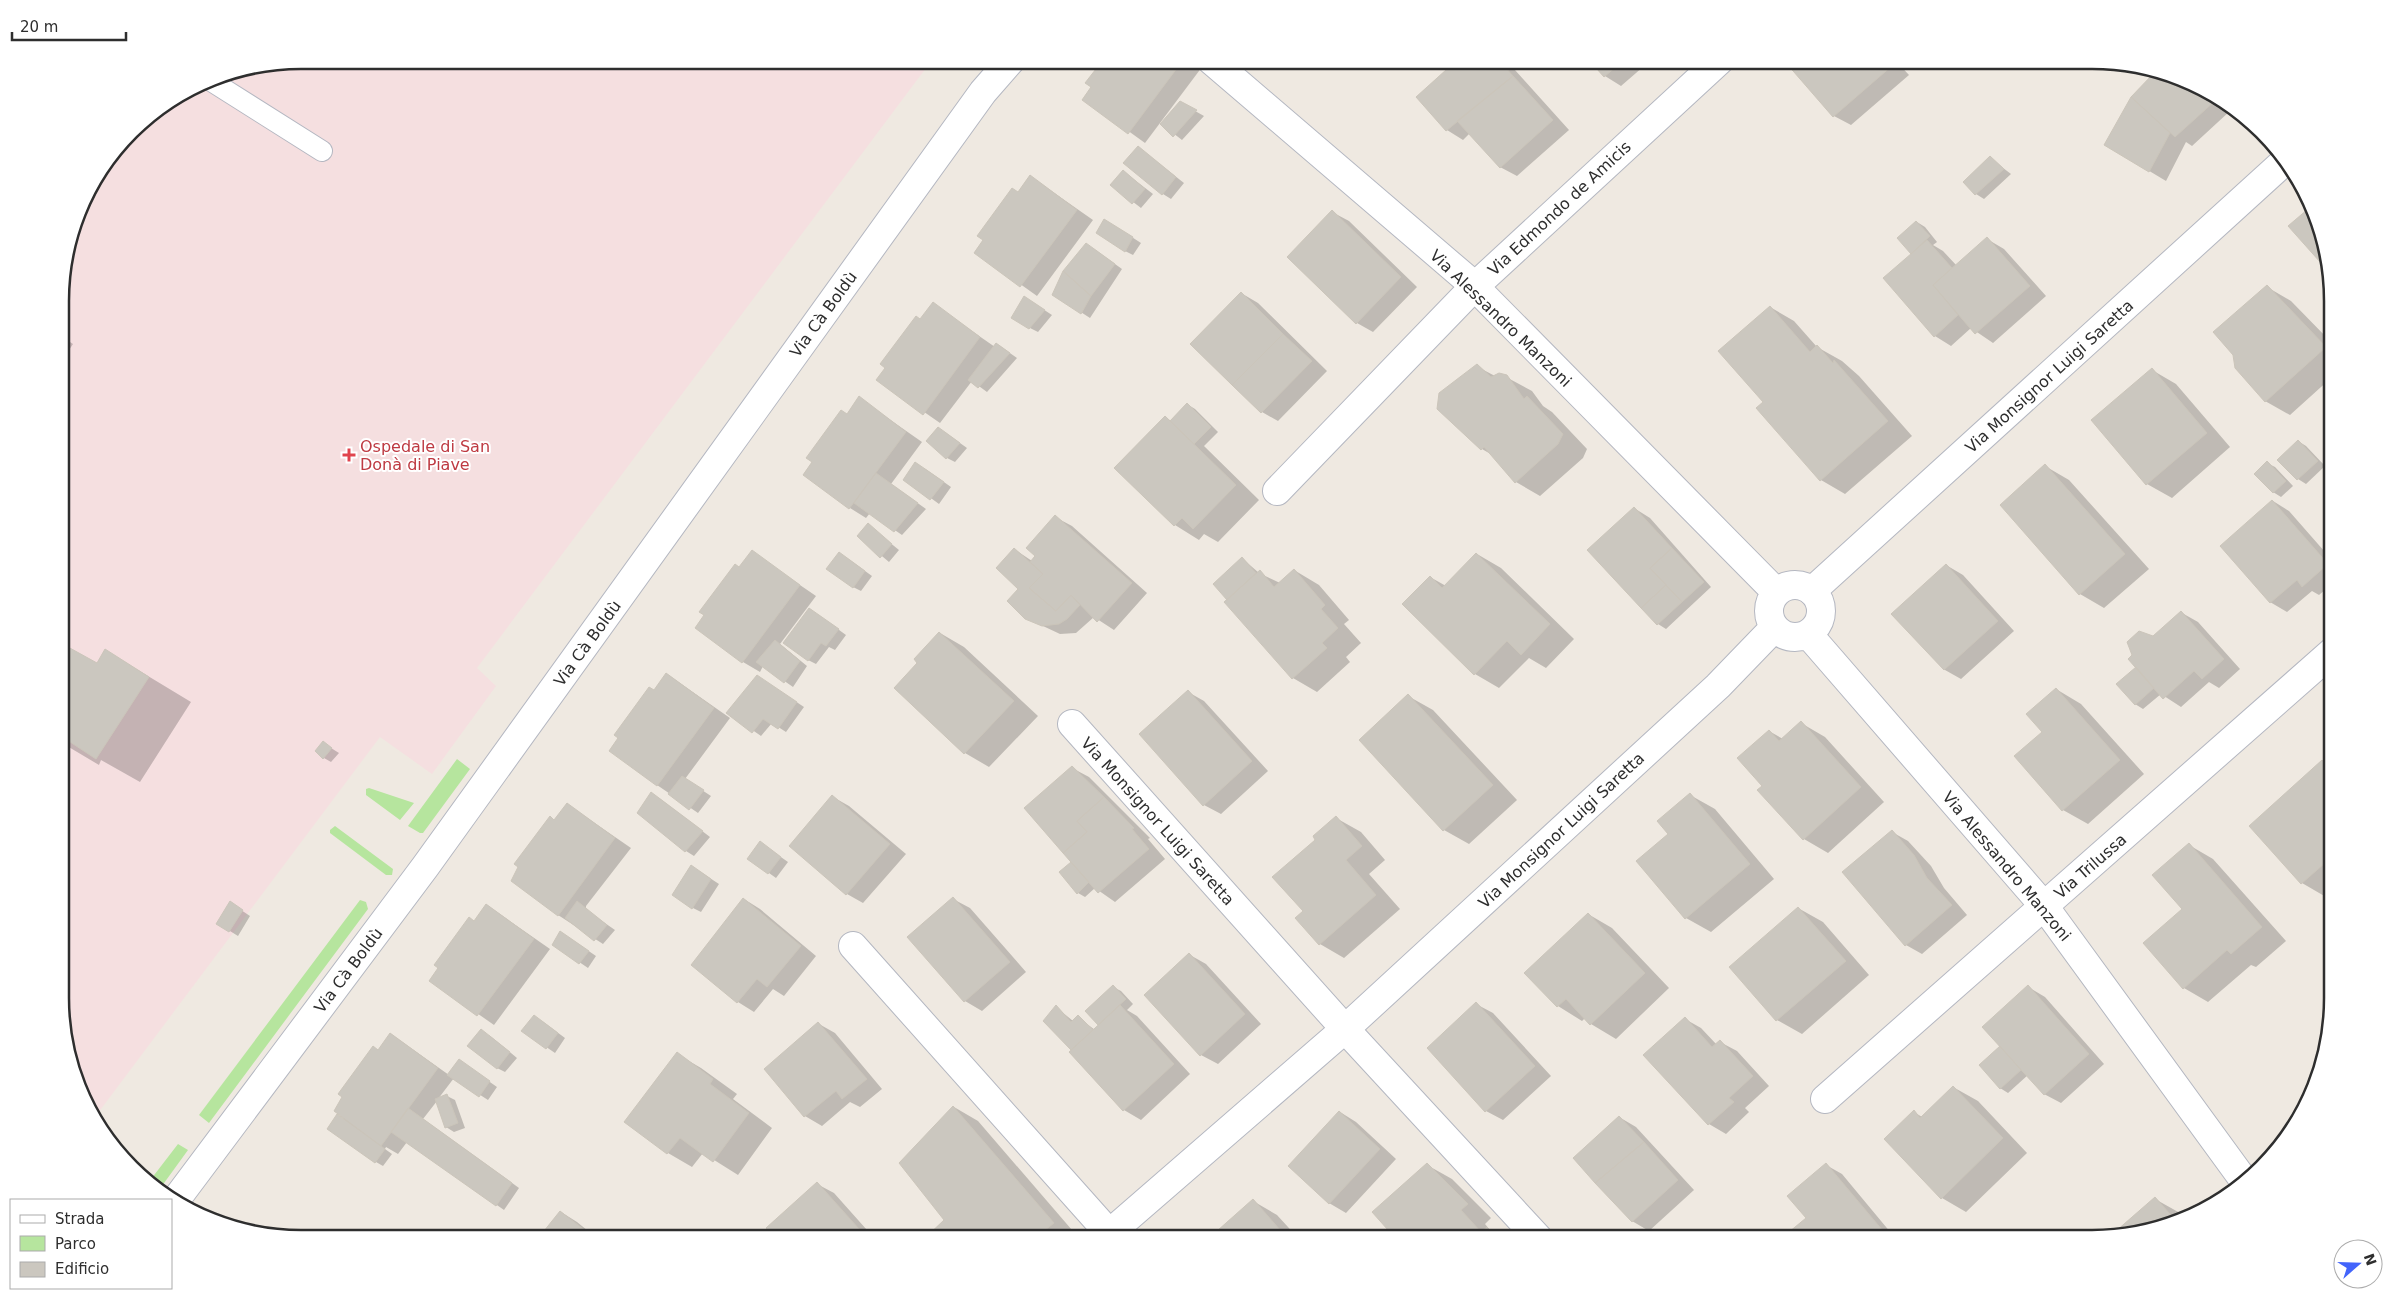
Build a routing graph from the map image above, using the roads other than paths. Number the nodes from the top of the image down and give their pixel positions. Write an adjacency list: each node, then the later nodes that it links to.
1 (1221, 69): 7 (street, Via Alessandro Manzoni)
2 (1710, 69): 7 (street, Via Edmondo de Amicis)
3 (994, 70): 20 (street, Via Cà Boldù)
4 (217, 84): 5 (lane)
5 (322, 151)
6 (2280, 165): 9 (street, Via Monsignor Luigi Saretta)
7 (1474, 286): 8 (street, Via Edmondo de Amicis); 10 (street, Via Alessandro Manzoni)
8 (1277, 491)
9 (1812, 591): 10 (street); 12 (street)
10 (1776, 592): 11 (street)
11 (1774, 628): 12 (street); 17 (street, Via Monsignor Luigi Saretta)
12 (1808, 634): 15 (street, Via Alessandro Manzoni)
13 (2324, 659): 15 (street, Via Trilussa)
14 (1072, 724): 17 (street, Via Monsignor Luigi Saretta)
15 (2044, 906): 18 (street, Via Trilussa); 19 (street, Via Alessandro Manzoni)
16 (852, 946): 21 (street, Via Monsignor Luigi Saretta)
17 (1345, 1029): 22 (street, Via Monsignor Luigi Saretta); 23 (street, Via Monsignor Luigi Saretta)
18 (1825, 1099)
19 (2241, 1176)
20 (179, 1195)
21 (1101, 1230)
22 (1113, 1230)
23 (1531, 1230)

